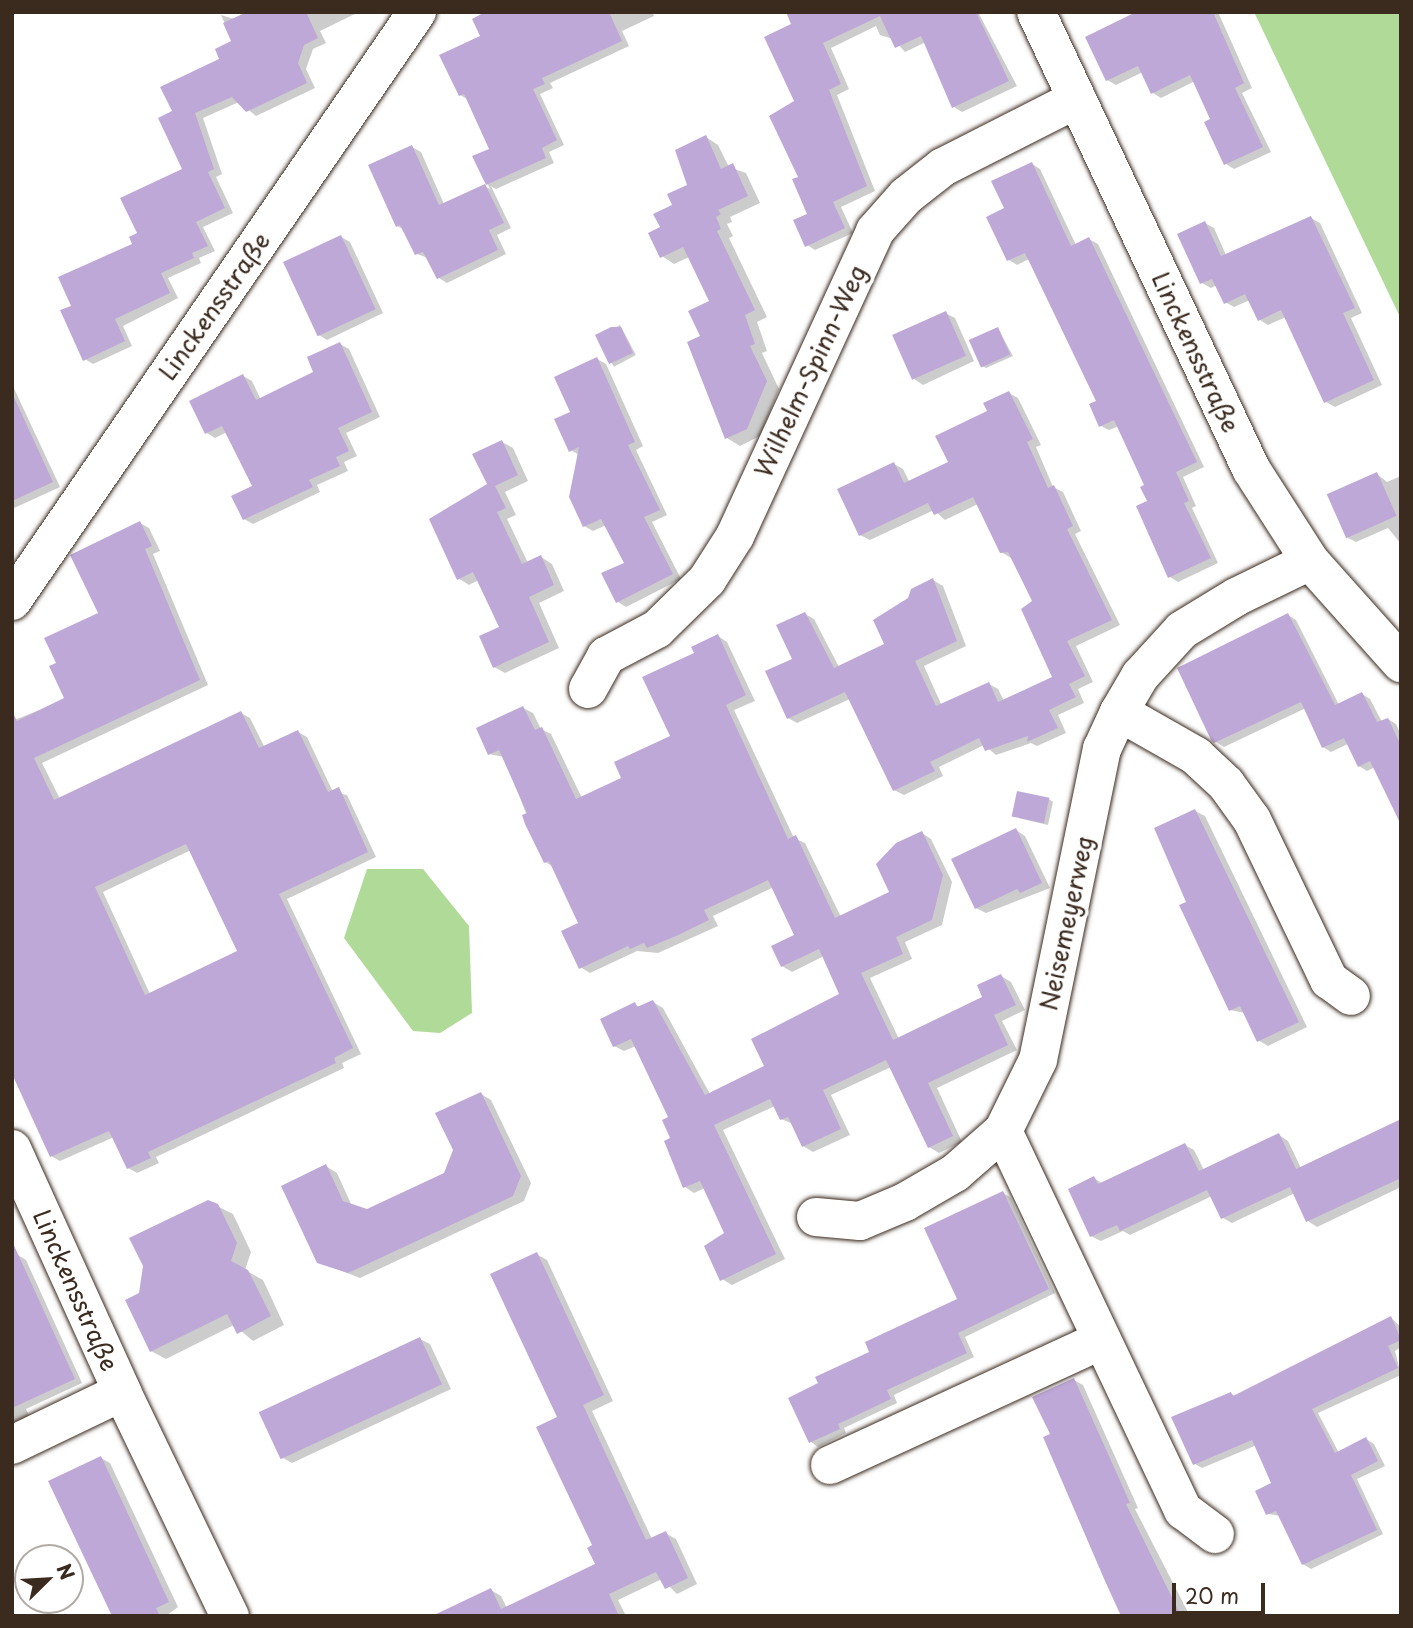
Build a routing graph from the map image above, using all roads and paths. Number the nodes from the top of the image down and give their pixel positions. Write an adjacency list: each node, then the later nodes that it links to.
1 (416, 12): 5 (street, Linckensstraße)
2 (1036, 12): 3 (street, Linckensstraße)
3 (1077, 99): 4 (street, Linckensstraße); 7 (street, Wilhelm-Spinn-Weg)
4 (1310, 561): 6 (street, Linckensstraße); 8 (street, Neisemeyerweg)
5 (12, 601)
6 (1401, 663)
7 (588, 689)
8 (1119, 712): 9 (street); 10 (street, Neisemeyerweg)
9 (1351, 996)
10 (1003, 1131): 12 (street, Neisemeyerweg); 13 (street)
11 (12, 1149): 14 (street, Linckensstraße)
12 (816, 1217)
13 (1102, 1340): 16 (street); 17 (street)
14 (122, 1392): 15 (street, Linckensstraße); 18 (street, Linckensstraße)
15 (12, 1445)
16 (830, 1465)
17 (1215, 1534)
18 (230, 1616)

